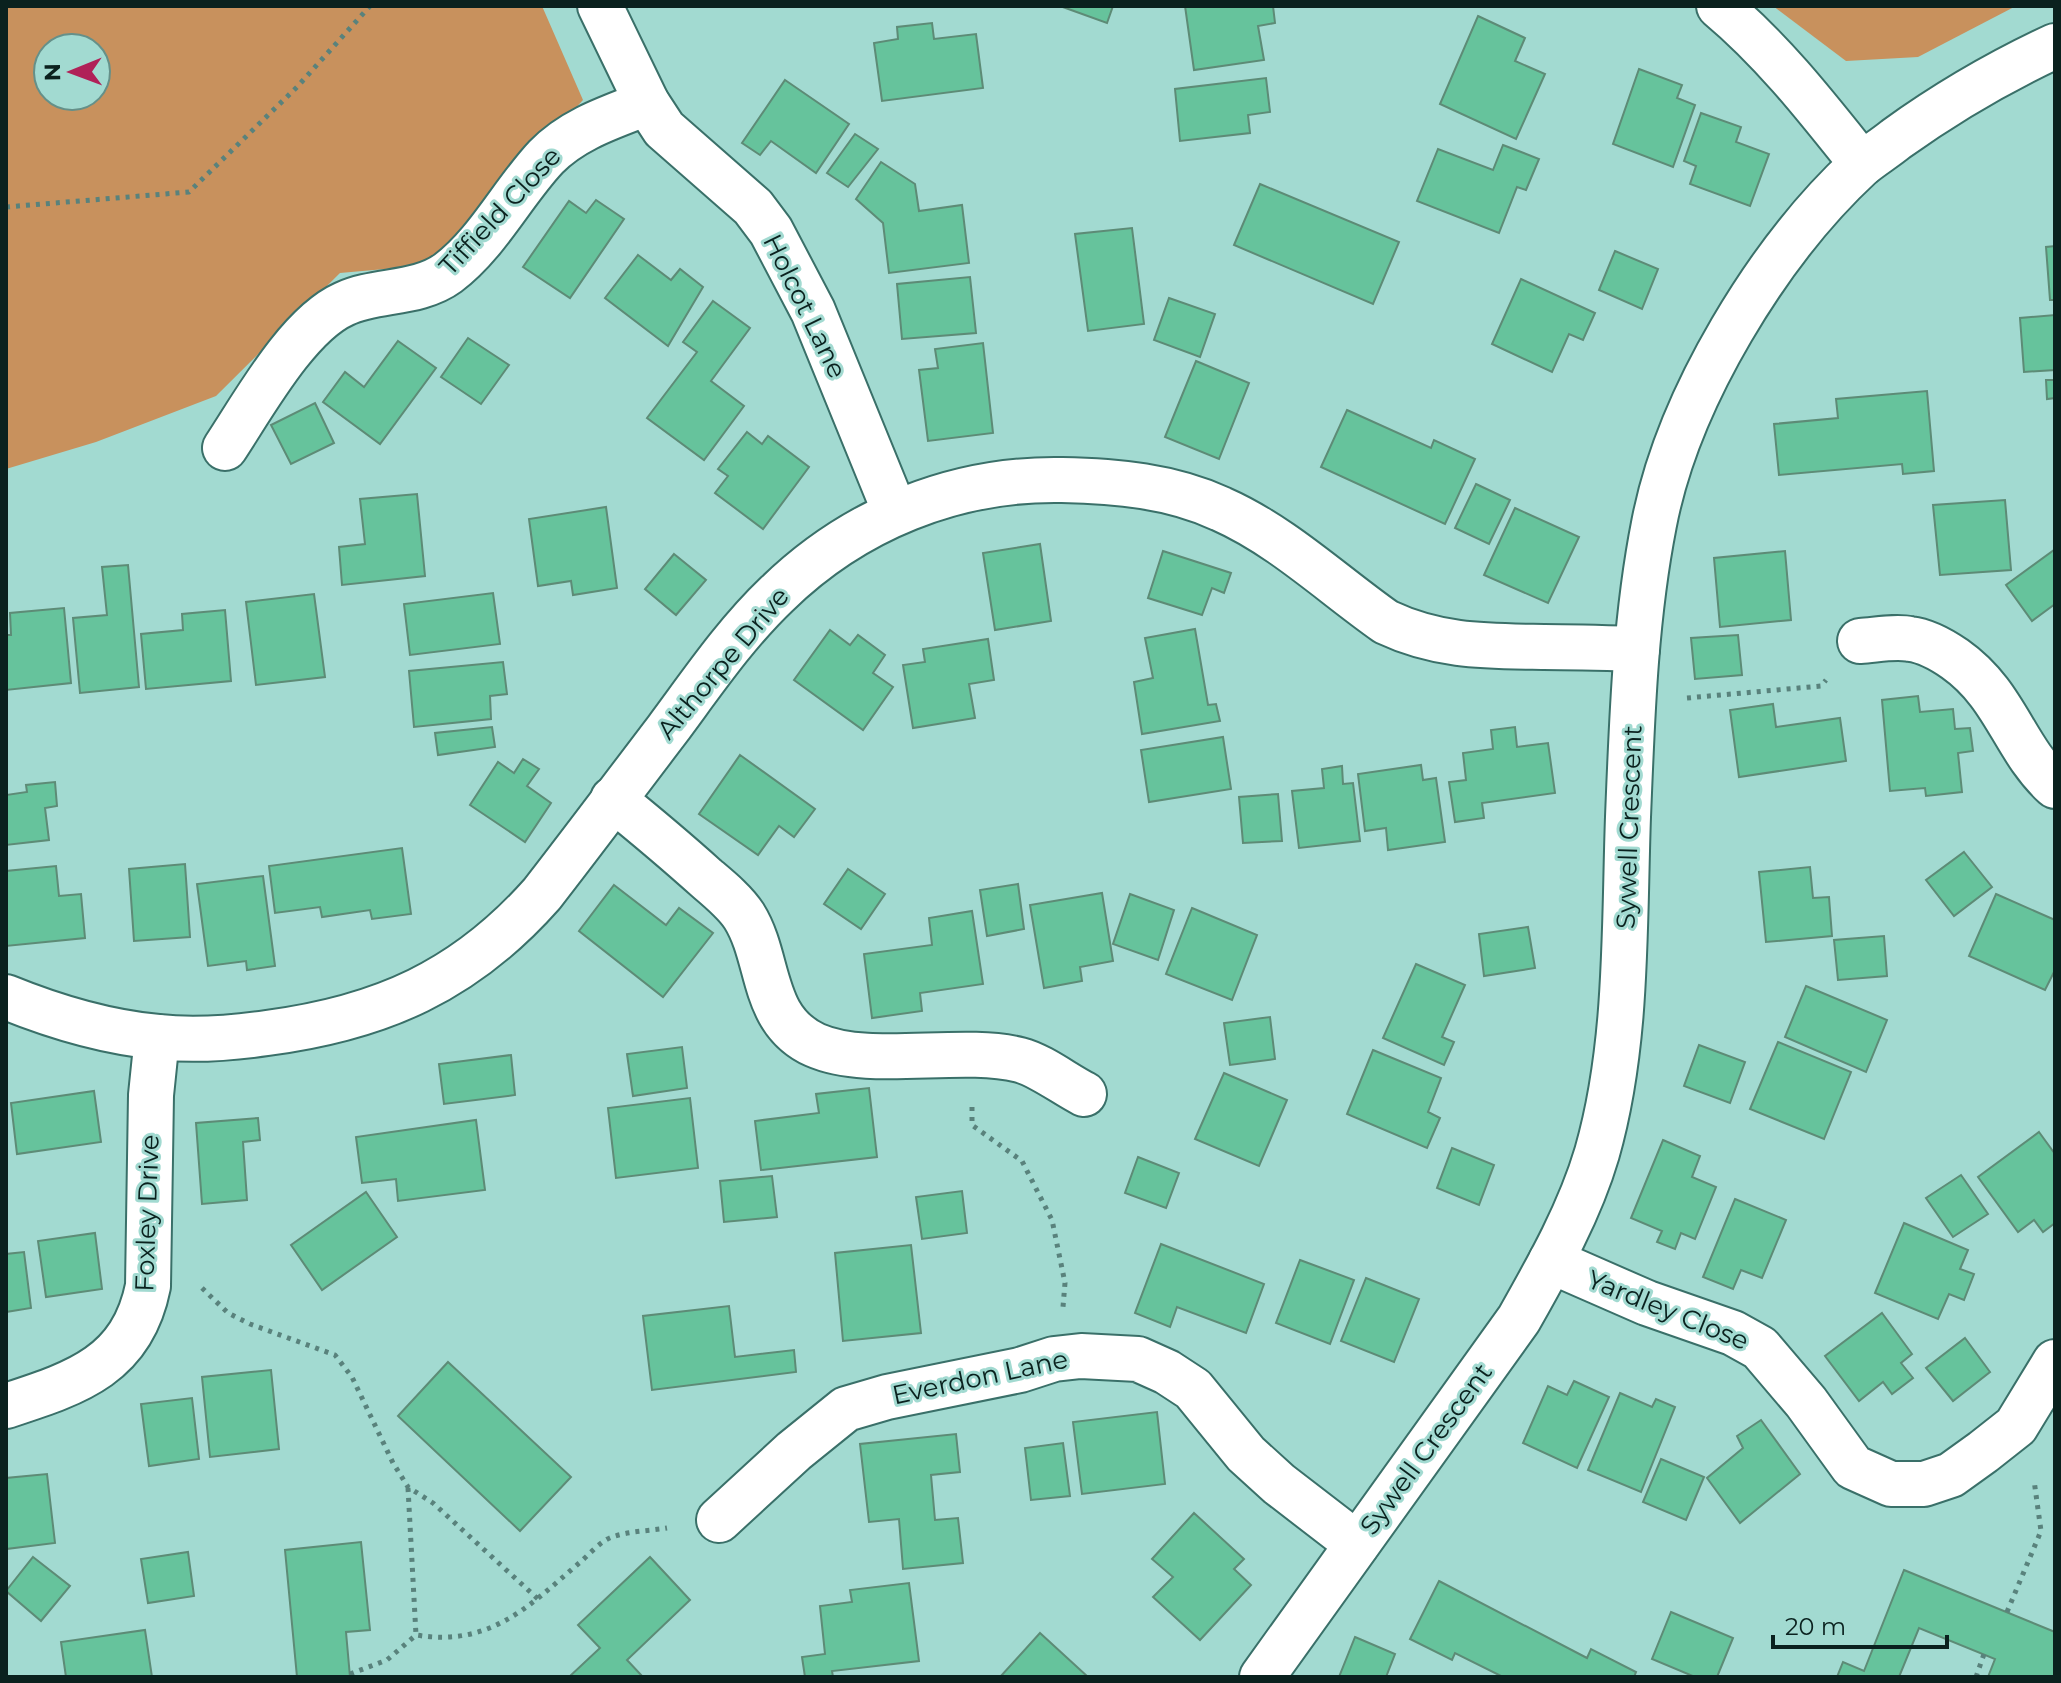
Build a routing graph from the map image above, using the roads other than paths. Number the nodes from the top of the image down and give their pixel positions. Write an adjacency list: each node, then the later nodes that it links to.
1 (600, 6): 4 (street, Holcot Lane)
2 (1719, 6): 5 (street)
3 (2055, 46): 5 (street, Sywell Crescent)
4 (647, 103): 6 (street, Tiffield Close); 7 (street, Holcot Lane)
5 (1862, 164): 9 (street, Sywell Crescent)
6 (225, 448)
7 (895, 512): 9 (street, Althorpe Drive); 11 (street, Althorpe Drive)
8 (1860, 641): 10 (street)
9 (1637, 649): 15 (street, Sywell Crescent)
10 (2055, 786)
11 (613, 799): 13 (street, Althorpe Drive); 14 (street)
12 (6, 997): 13 (street, Althorpe Drive)
13 (157, 1037): 17 (street, Foxley Drive)
14 (1084, 1094)
15 (1551, 1261): 16 (street, Yardley Close); 19 (street, Sywell Crescent)
16 (2055, 1362)
17 (6, 1406)
18 (719, 1520): 19 (street, Everdon Lane)
19 (1357, 1544): 20 (street, Sywell Crescent)
20 (1262, 1677)

